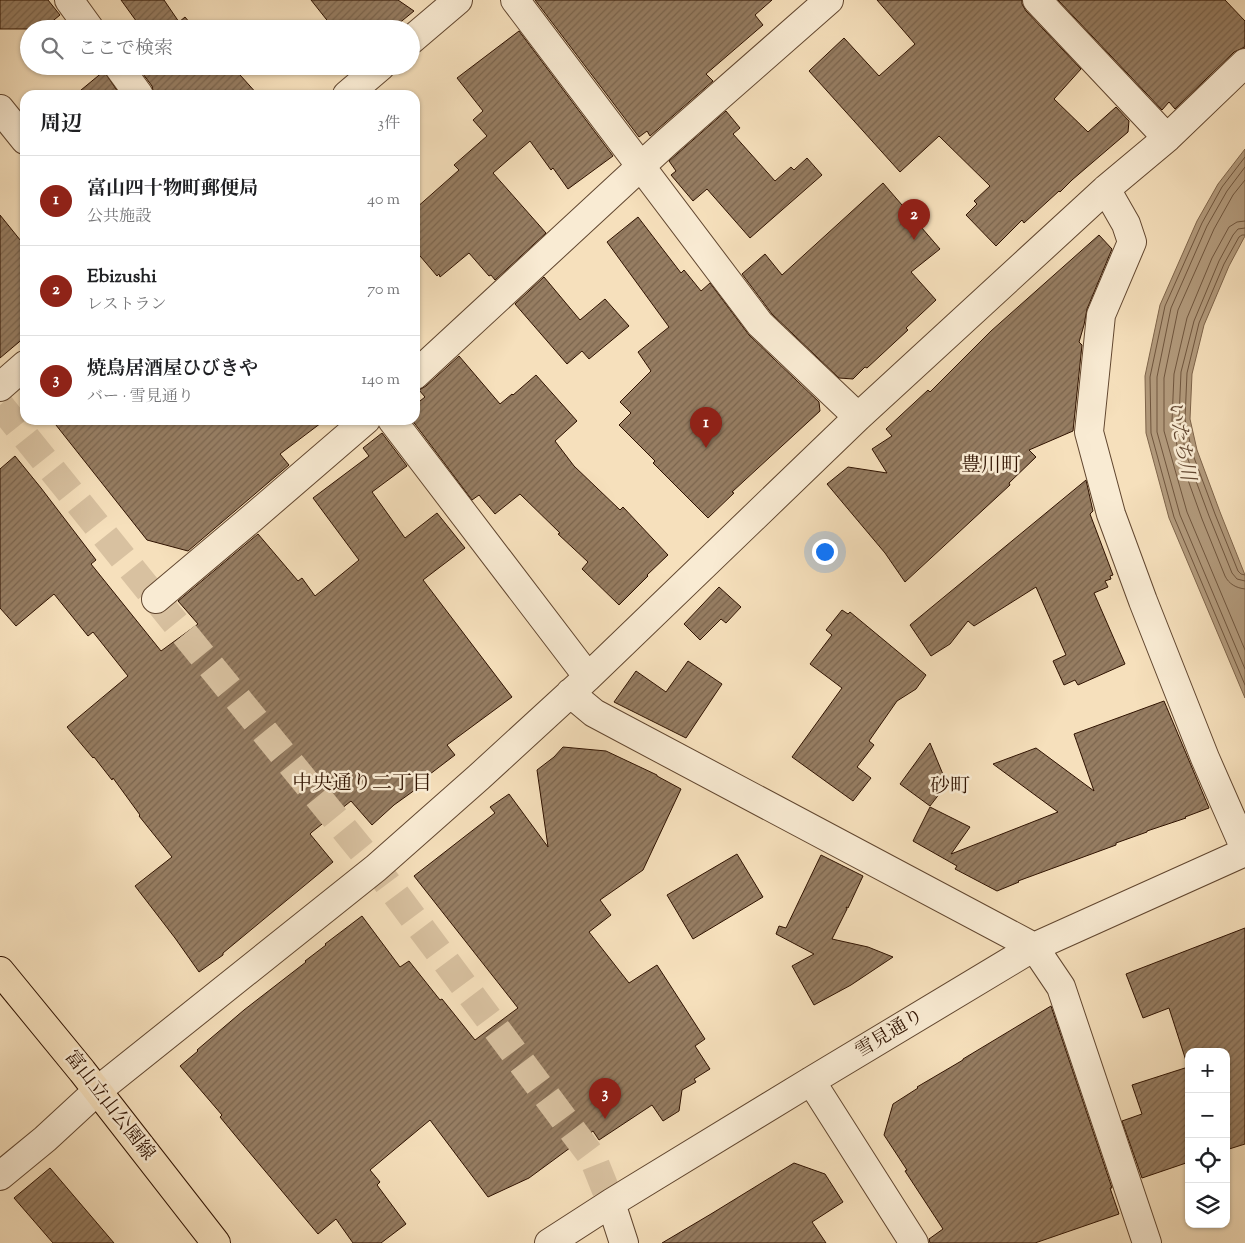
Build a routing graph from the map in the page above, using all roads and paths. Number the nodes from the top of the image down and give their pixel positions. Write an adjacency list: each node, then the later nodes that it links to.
1 (69, 0): 6 (street)
2 (458, 0): 7 (street)
3 (515, 0): 16 (street)
4 (829, 0): 16 (street)
5 (1037, 0): 15 (street)
6 (83, 20)
7 (420, 32)
8 (1245, 63): 15 (street)
9 (125, 75): 11 (street)
10 (370, 75): 12 (street)
11 (135, 90)
12 (353, 90)
13 (0, 109): 14 (street)
14 (20, 134)
15 (1167, 138): 17 (street)
16 (641, 167): 19 (street); 21 (street)
17 (1106, 190): 21 (street); 26 (street)
18 (20, 369): 20 (street)
19 (420, 370)
20 (0, 387)
21 (858, 417): 25 (street)
22 (360, 425): 24 (street)
23 (396, 425): 25 (street)
24 (156, 599)
25 (579, 685): 27 (street); 30 (street)
26 (1245, 851): 27 (street, 雪見通り)
27 (1034, 947): 29 (street, 雪見通り); 37 (street)
28 (0, 971): 30 (main road, 富山立山公園線)
29 (811, 1081): 32 (street, 雪見通り); 36 (street)
30 (97, 1092): 31 (street); 33 (main road, 富山立山公園線)
31 (0, 1176)
32 (611, 1203): 34 (street, 雪見通り); 35 (street)
33 (216, 1243)
34 (549, 1243)
35 (624, 1243)
36 (914, 1243)
37 (1147, 1243)

